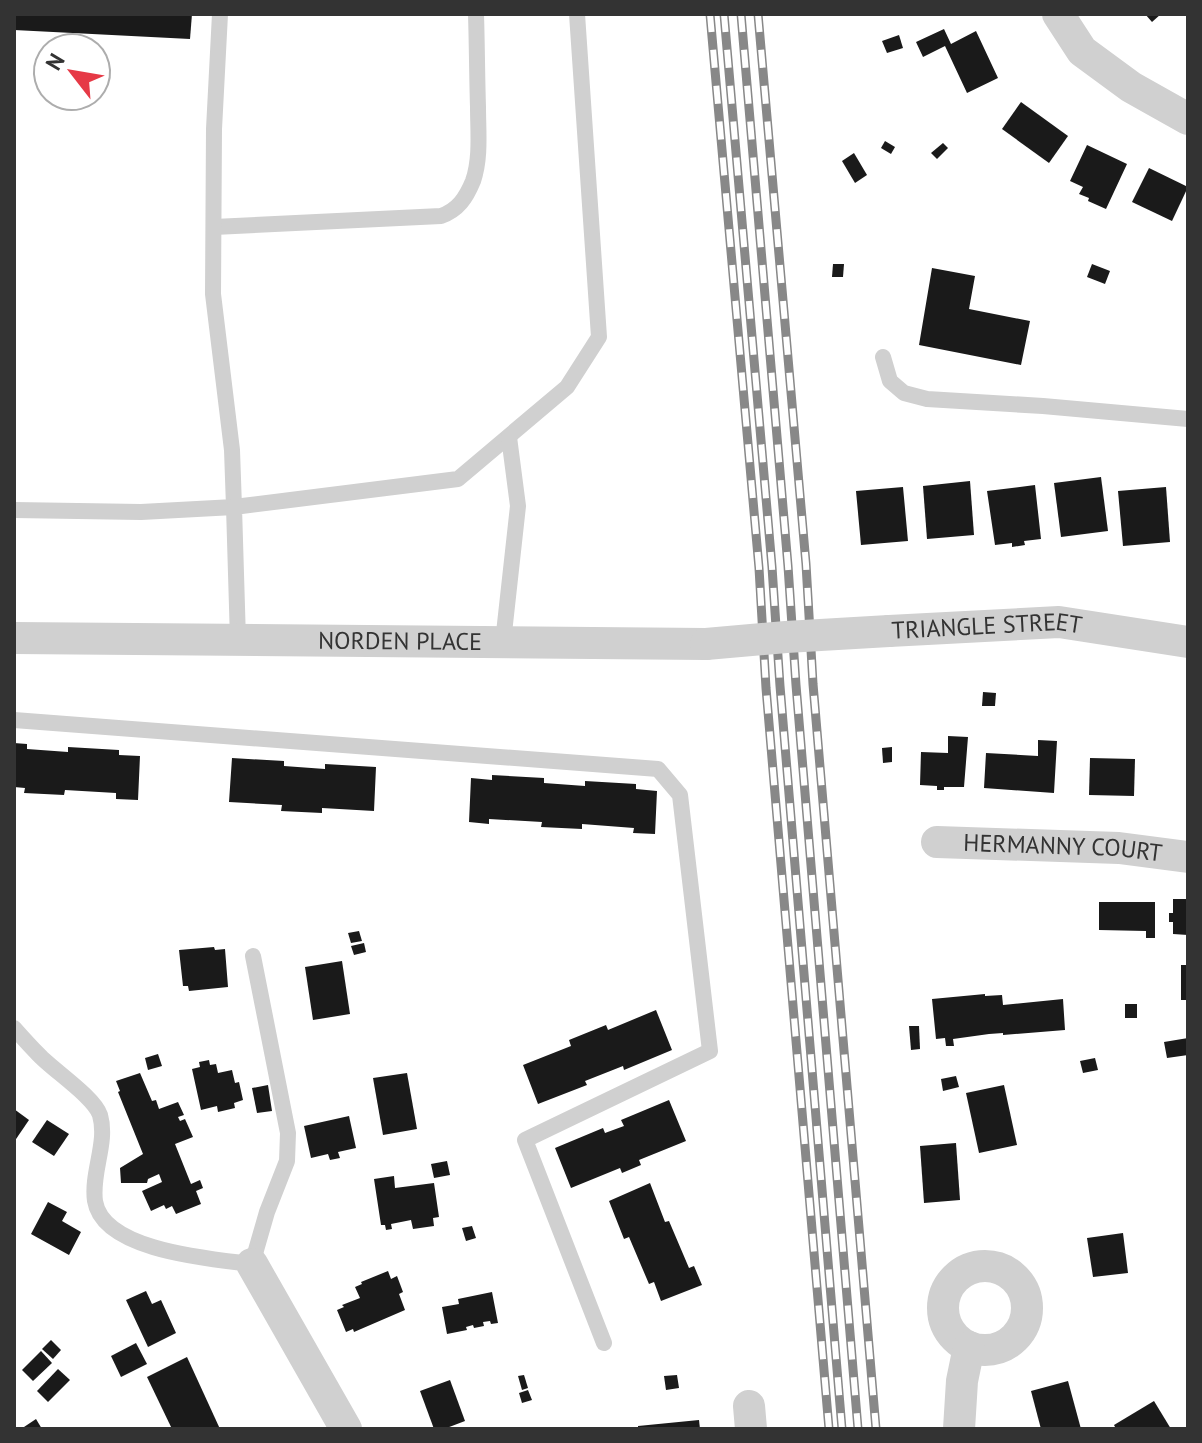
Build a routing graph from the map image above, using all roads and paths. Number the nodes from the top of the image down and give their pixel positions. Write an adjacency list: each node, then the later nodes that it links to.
1 (220, 14): 6 (lane)
2 (476, 14): 6 (lane)
3 (577, 14): 9 (lane)
4 (1058, 14): 5 (street)
5 (1188, 119)
6 (214, 227): 10 (lane)
7 (883, 357): 8 (lane)
8 (1188, 419)
9 (509, 437): 10 (lane); 15 (lane)
10 (234, 507): 11 (lane); 14 (lane)
11 (14, 510)
12 (786, 637): 15 (street, NORDEN PLACE, bridge); 16 (street, TRIANGLE STREET, bridge)
13 (14, 638): 14 (street, NORDEN PLACE)
14 (238, 640): 15 (street, NORDEN PLACE)
15 (503, 642)
16 (1188, 642)
17 (14, 720): 23 (lane)
18 (937, 842): 19 (street, HERMANNY COURT)
19 (1188, 857)
20 (253, 956): 22 (lane)
21 (14, 1028): 22 (lane)
22 (252, 1264): 25 (street)
23 (604, 1343)
24 (969, 1347): 26 (street)
25 (346, 1429)
26 (959, 1429)

